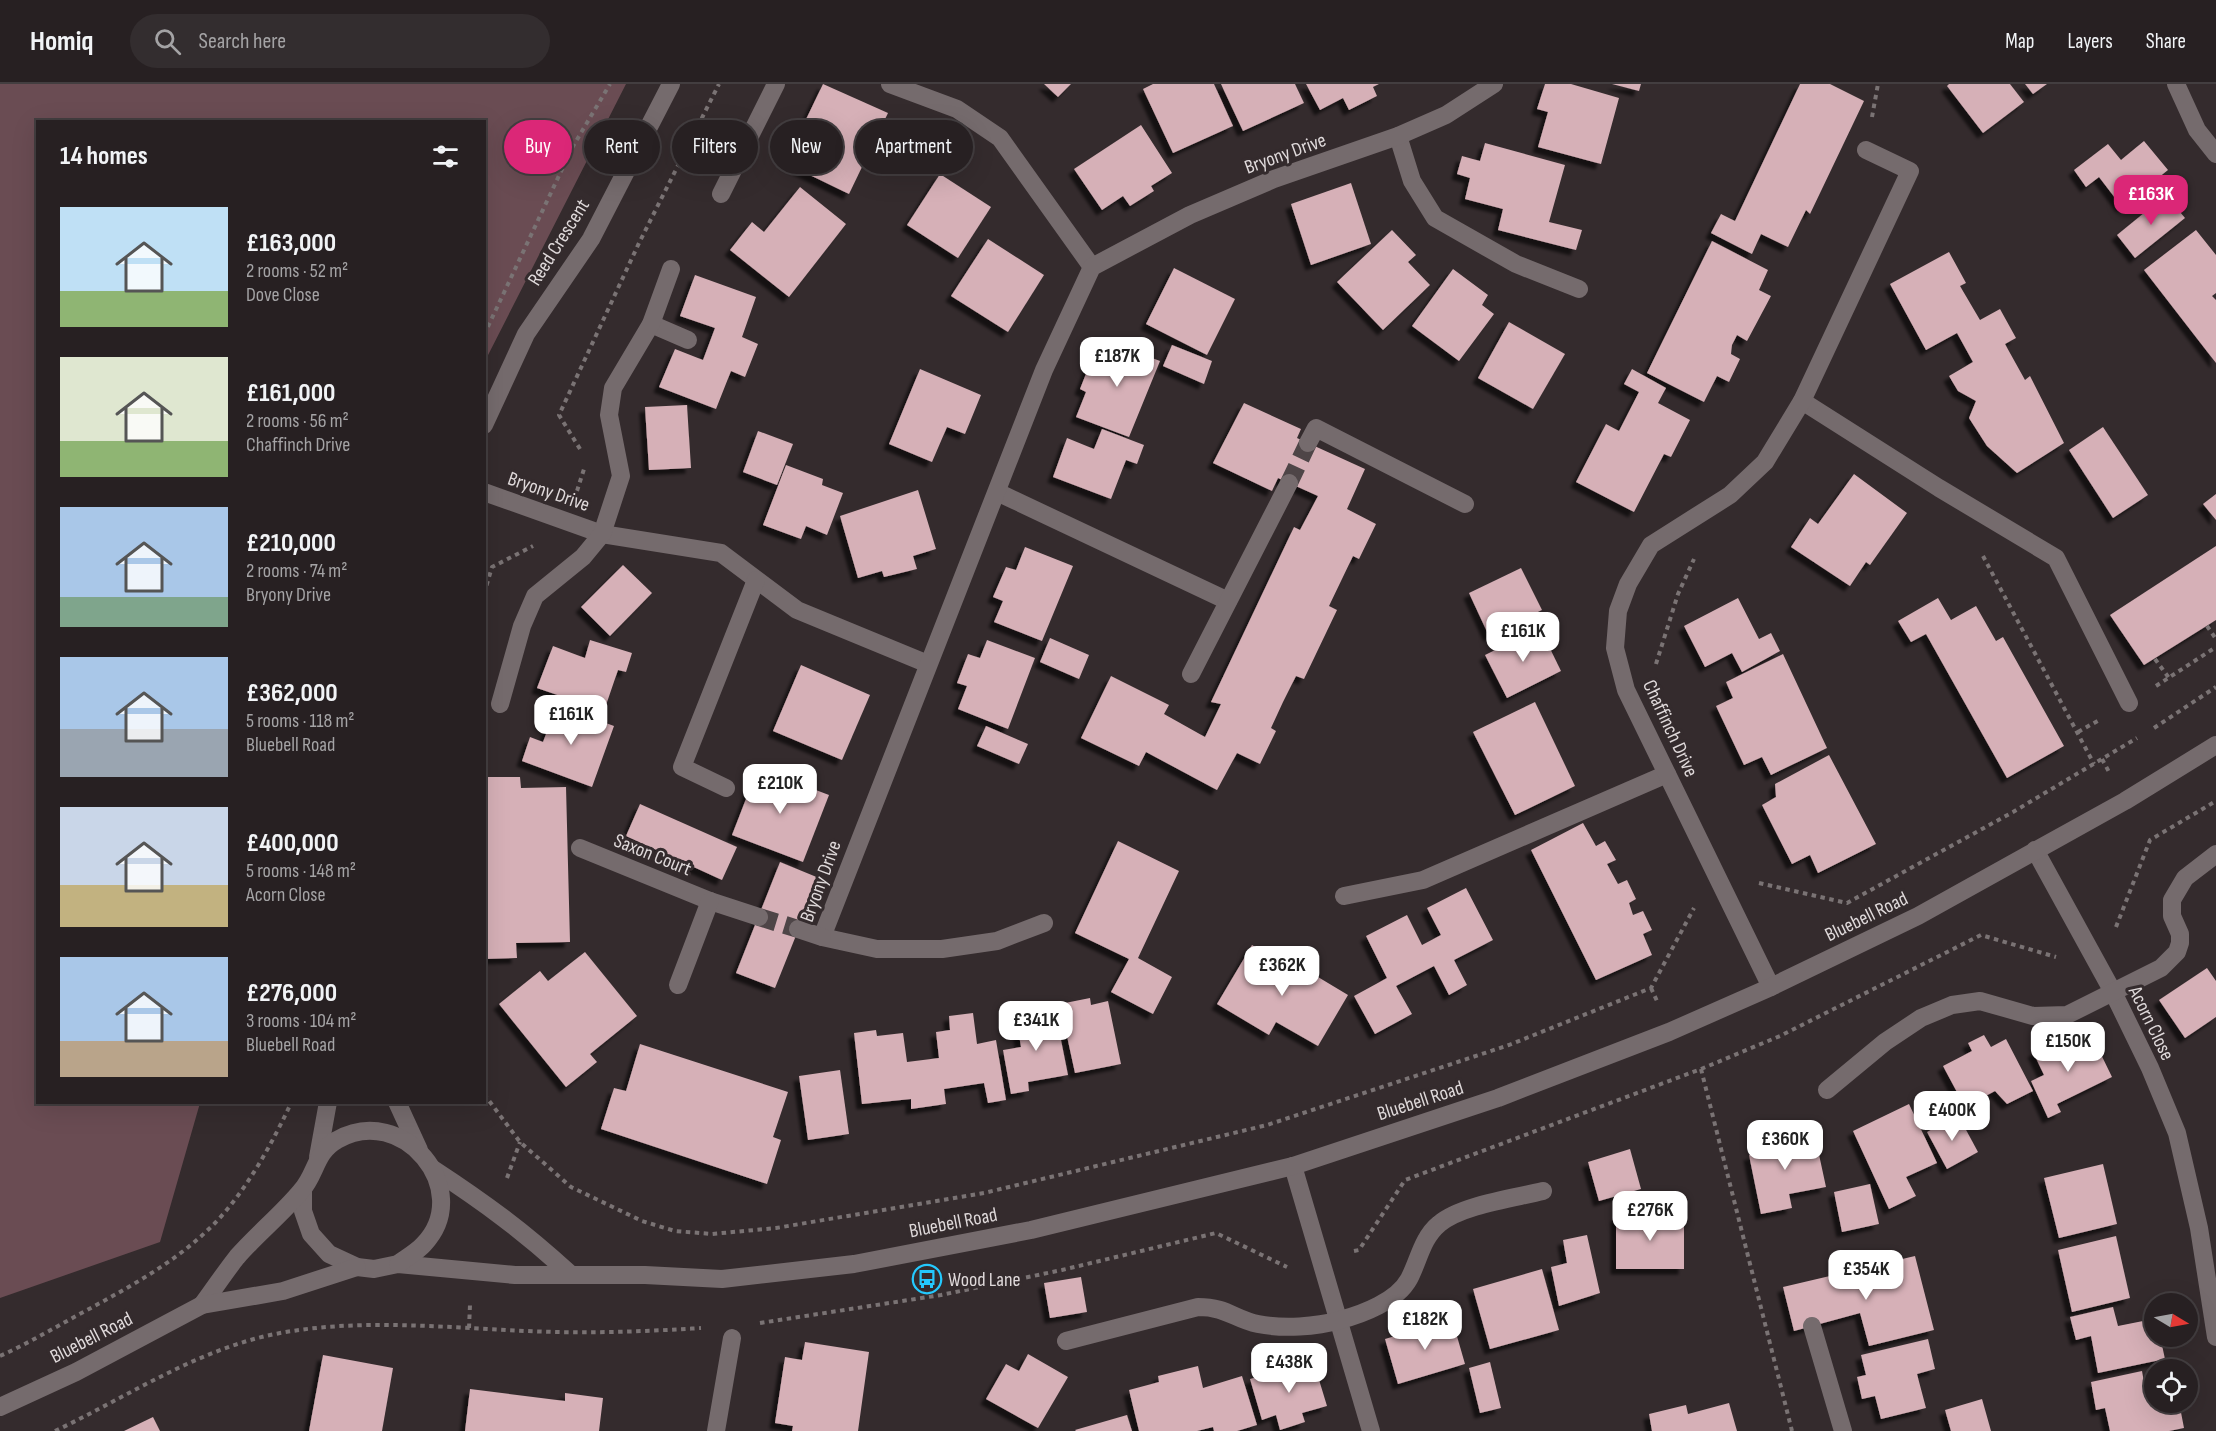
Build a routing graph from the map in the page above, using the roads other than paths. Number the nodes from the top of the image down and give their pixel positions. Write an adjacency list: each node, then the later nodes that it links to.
1 (671, 84): 16 (street, Reed Crescent)
2 (890, 84): 10 (street)
3 (1494, 84): 6 (street, Bryony Drive)
4 (2176, 84): 8 (street)
5 (775, 86): 9 (street)
6 (1398, 136): 10 (street, Bryony Drive); 12 (street)
7 (1866, 150): 15 (street, Chaffinch Drive)
8 (2216, 154)
9 (721, 194)
10 (1092, 267): 19 (street, Bryony Drive)
11 (671, 269): 13 (street)
12 (1579, 289)
13 (651, 324): 14 (street); 22 (street)
14 (688, 340)
15 (1802, 401): 27 (street); 30 (street, Chaffinch Drive)
16 (486, 420)
17 (1308, 443): 21 (street)
18 (1289, 483): 24 (street)
19 (997, 492): 24 (street); 25 (street, Bryony Drive)
20 (486, 493): 22 (street, Bryony Drive)
21 (1465, 504)
22 (602, 534): 23 (street, Bryony Drive); 28 (street)
23 (756, 580): 25 (street, Bryony Drive); 31 (street)
24 (1228, 601): 26 (street)
25 (928, 663): 40 (street, Bryony Drive)
26 (1191, 674)
27 (2129, 703)
28 (500, 704)
29 (2216, 745): 33 (street, Bluebell Road)
30 (1667, 774): 35 (street); 42 (street, Chaffinch Drive)
31 (726, 788)
32 (580, 848): 36 (street, Saxon Court)
33 (2035, 850): 42 (street, Bluebell Road); 43 (street, Acorn Close)
34 (2216, 854): 43 (street)
35 (1344, 896)
36 (710, 901): 37 (street, Saxon Court); 41 (street)
37 (759, 917)
38 (1044, 923): 40 (street, Bryony Drive)
39 (798, 929): 40 (street)
40 (822, 937)
41 (678, 985)
42 (1771, 987): 49 (street, Bluebell Road)
43 (2112, 992): 44 (street); 53 (street, Acorn Close)
44 (1827, 1090)
45 (328, 1104): 48 (street)
46 (398, 1104): 47 (street)
47 (419, 1150): 48 (street, Bluebell Road); 50 (street, Bluebell Road)
48 (318, 1157): 51 (street, Bluebell Road)
49 (1293, 1166): 56 (street, Bluebell Road); 58 (street)
50 (433, 1169): 54 (street, Bluebell Road); 56 (street, Bluebell Road)
51 (303, 1189): 55 (street, Bluebell Road); 57 (street, Bluebell Road)
52 (1543, 1191): 58 (street)
53 (2207, 1226): 60 (street, Acorn Close)
54 (398, 1264): 55 (street, Bluebell Road); 56 (street, Bluebell Road)
55 (357, 1267): 57 (street, Bluebell Road)
56 (569, 1274)
57 (202, 1305): 63 (street, Bluebell Road)
58 (1340, 1321): 62 (street); 65 (street)
59 (1812, 1326): 66 (street)
60 (2216, 1336)
61 (732, 1338): 64 (street)
62 (1066, 1341)
63 (0, 1407)
64 (716, 1431)
65 (1371, 1431)
66 (1843, 1431)

